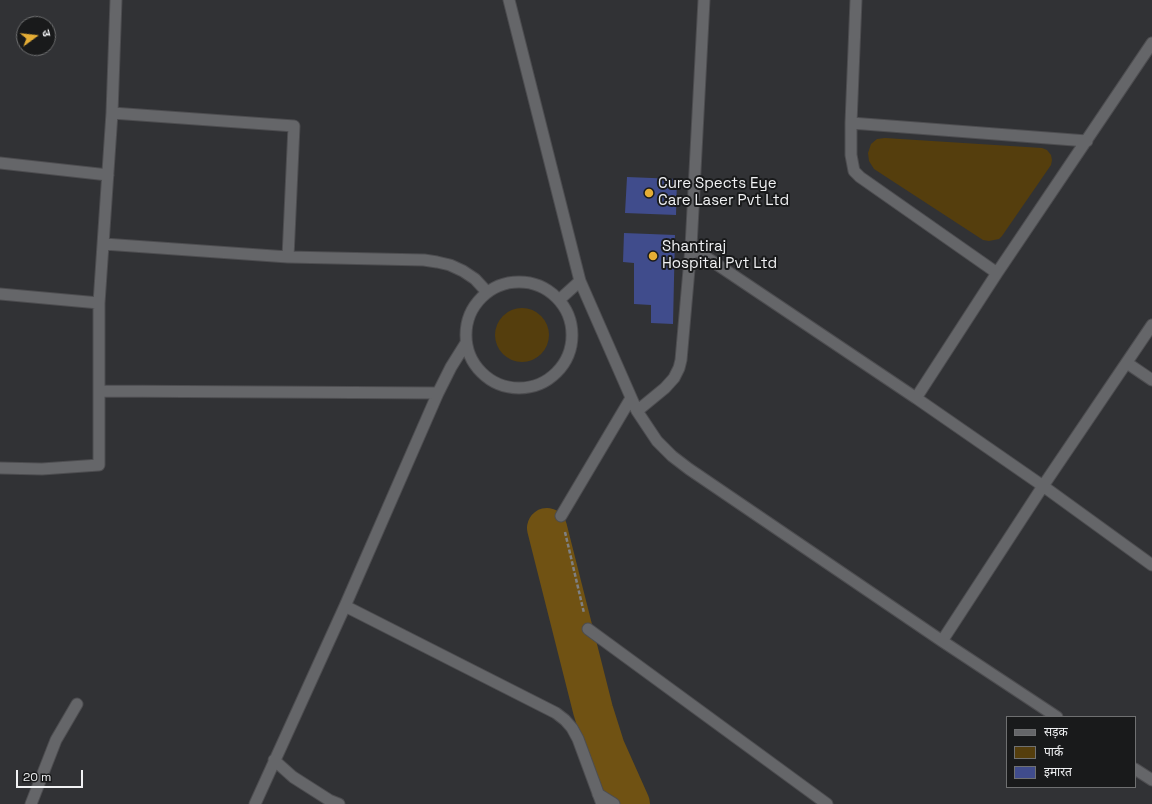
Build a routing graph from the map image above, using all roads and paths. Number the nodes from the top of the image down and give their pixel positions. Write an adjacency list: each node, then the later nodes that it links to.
1 (116, 0): 6 (street)
2 (509, 0): 15 (street)
3 (704, 0): 12 (street)
4 (856, 0): 7 (street)
5 (1152, 43): 8 (street)
6 (112, 113): 10 (street); 13 (street)
7 (851, 123): 8 (street); 14 (street)
8 (1087, 141): 14 (street)
9 (0, 163): 10 (street)
10 (108, 175): 11 (street)
11 (104, 244): 13 (street); 19 (street)
12 (691, 247): 27 (street); 28 (street)
13 (288, 257): 16 (street)
14 (997, 273): 27 (street)
15 (580, 281): 18 (street); 26 (street)
16 (487, 292): 18 (street); 21 (street)
17 (0, 294): 19 (street)
18 (559, 300): 21 (street)
19 (99, 303): 24 (street)
20 (1152, 326): 22 (street)
21 (466, 343): 25 (street)
22 (1127, 363): 23 (street); 30 (street)
23 (1152, 380)
24 (99, 391): 25 (street); 29 (street)
25 (438, 393): 33 (street)
26 (631, 398): 28 (street); 31 (street)
27 (916, 398): 30 (street)
28 (637, 411): 35 (street)
29 (0, 468)
30 (1043, 486): 32 (street); 35 (street)
31 (561, 516): 34 (path)
32 (1152, 565)
33 (345, 606): 38 (street); 41 (street)
34 (588, 629): 46 (street)
35 (942, 641): 37 (street)
36 (77, 704): 42 (street)
37 (1055, 716)
38 (274, 760): 43 (street); 44 (street)
39 (1136, 770): 40 (street)
40 (1152, 780)
41 (600, 799): 45 (street)
42 (31, 804)
43 (255, 804)
44 (339, 804)
45 (614, 804)
46 (827, 804)

